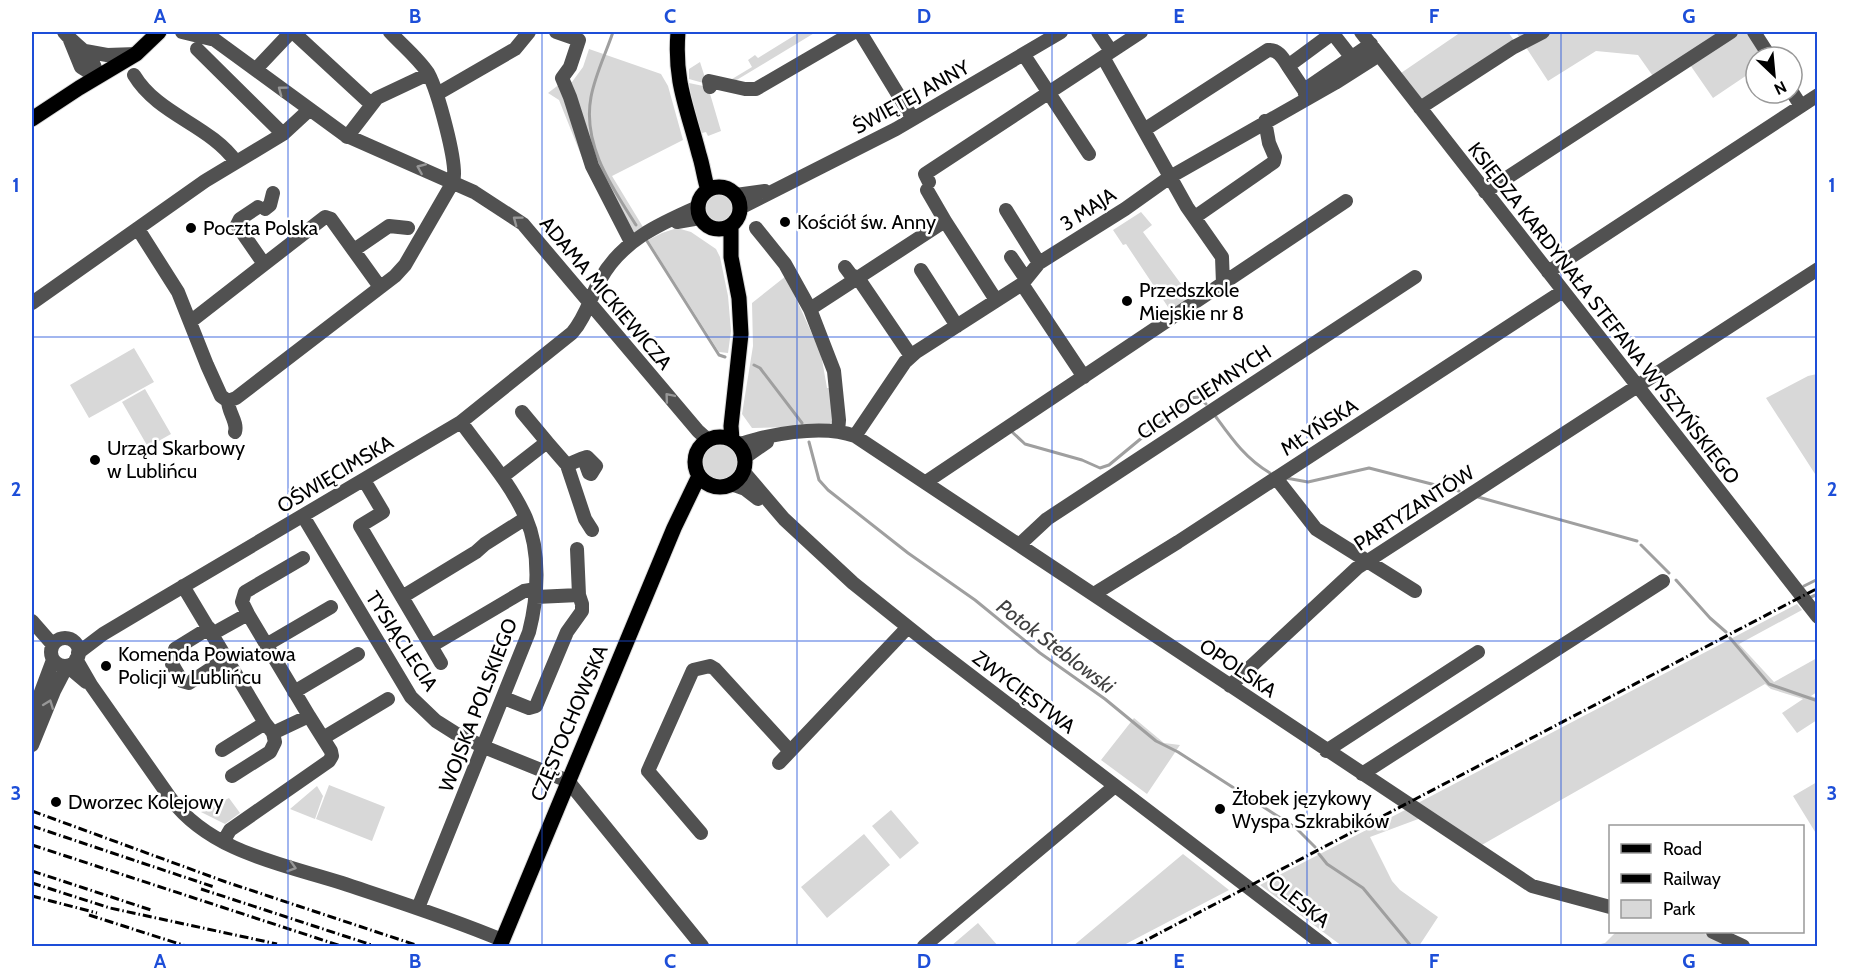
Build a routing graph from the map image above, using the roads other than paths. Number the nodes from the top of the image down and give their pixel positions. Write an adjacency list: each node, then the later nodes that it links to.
1 (159, 32): 24 (main road)
2 (182, 32): 19 (street, ADAMA MICKIEWICZA)
3 (204, 32): 19 (street, ADAMA MICKIEWICZA)
4 (292, 32): 30 (street); 41 (street)
5 (390, 32): 31 (street)
6 (529, 32): 37 (street)
7 (556, 32): 69 (street)
8 (678, 32): 56 (main road)
9 (854, 32): 34 (street)
10 (860, 32): 47 (street)
11 (1061, 32): 26 (street, ŚWIĘTEJ ANNY)
12 (1098, 32): 25 (street)
13 (1141, 32): 25 (street)
14 (1361, 32): 22 (street, KSIĘDZA KARDYNAŁA STEFANA WYSZYŃSKIEGO)
15 (1544, 32): 44 (street)
16 (1731, 32): 57 (street)
17 (1754, 32): 20 (street)
18 (67, 35): 23 (street); 29 (street)
19 (216, 40): 30 (street, ADAMA MICKIEWICZA)
20 (1762, 45)
21 (197, 49): 50 (street)
22 (1375, 50): 27 (street); 38 (street, 3 MAJA); 44 (street, KSIĘDZA KARDYNAŁA STEFANA WYSZYŃSKIEGO)
23 (86, 51): 24 (street); 33 (street)
24 (136, 54): 33 (main road)
25 (1107, 54): 36 (street); 49 (street)
26 (1024, 55): 36 (street); 47 (street, ŚWIĘTEJ ANNY)
27 (1352, 58): 28 (street); 38 (street)
28 (1288, 66): 38 (street); 49 (street)
29 (81, 67): 33 (street); 35 (street)
30 (256, 69): 45 (street, ADAMA MICKIEWICZA, one-way to 30)
31 (428, 74): 37 (street); 41 (street)
32 (134, 75): 53 (street)
33 (97, 76): 35 (main road)
34 (710, 87)
35 (79, 88): 40 (main road)
36 (1049, 93): 52 (street); 64 (street)
37 (437, 94): 55 (street)
38 (1306, 94): 48 (street, 3 MAJA)
39 (1818, 95): 43 (street)
40 (57, 102): 42 (main road); 46 (main road)
41 (371, 104): 51 (street)
42 (32, 106)
43 (1800, 106): 77 (street)
44 (1420, 108): 57 (street, KSIĘDZA KARDYNAŁA STEFANA WYSZYŃSKIEGO)
45 (309, 110): 50 (street); 51 (street, ADAMA MICKIEWICZA)
46 (32, 119)
47 (913, 119): 59 (street, ŚWIĘTEJ ANNY)
48 (1265, 121): 54 (street, 3 MAJA); 63 (street)
49 (1144, 130): 54 (street)
50 (283, 134): 53 (street)
51 (347, 137): 55 (street, ADAMA MICKIEWICZA, one-way to 51)
52 (1089, 154)
53 (236, 162): 68 (street)
54 (1170, 177): 63 (street); 72 (street, 3 MAJA)
55 (453, 182): 82 (street); 86 (street, ADAMA MICKIEWICZA, one-way to 55)
56 (713, 189): 59 (main road); 62 (main road)
57 (1485, 192): 77 (street, KSIĘDZA KARDYNAŁA STEFANA WYSZYŃSKIEGO)
58 (273, 193): 73 (street)
59 (738, 201): 65 (main road)
60 (1346, 201): 81 (street)
61 (1006, 210): 72 (street)
62 (699, 212): 65 (main road); 69 (street)
63 (1195, 217): 81 (street)
64 (945, 221): 79 (street); 84 (street)
65 (724, 227): 91 (main road)
66 (408, 228): 70 (street)
67 (756, 228): 87 (street)
68 (138, 229): 85 (street); 88 (street)
69 (631, 242): 86 (street)
70 (354, 250): 73 (street); 82 (street)
71 (1011, 257): 80 (street)
72 (1039, 263): 80 (street, 3 MAJA)
73 (264, 264): 88 (street)
74 (845, 267): 79 (street)
75 (1818, 269): 93 (street, PARTYZANTÓW)
76 (921, 270): 89 (street)
77 (1548, 272): 83 (street, KSIĘDZA KARDYNAŁA STEFANA WYSZYŃSKIEGO)
78 (1415, 277): 119 (street, CICHOCIEMNYCH)
79 (858, 278): 87 (street); 90 (street)
80 (1024, 281): 84 (street, 3 MAJA); 92 (street)
81 (1223, 284): 92 (street)
82 (380, 287): 94 (street)
83 (1563, 291): 93 (street, KSIĘDZA KARDYNAŁA STEFANA WYSZYŃSKIEGO); 109 (street, MŁYŃSKA)
84 (996, 300): 89 (street, 3 MAJA)
85 (32, 303)
86 (590, 303): 96 (street, OŚWIĘCIMSKA); 101 (street, ADAMA MICKIEWICZA, one-way to 86)
87 (810, 309): 97 (street)
88 (190, 322): 94 (street)
89 (957, 326): 90 (street, 3 MAJA)
90 (911, 356): 100 (street, 3 MAJA)
91 (738, 368): 101 (main road); 103 (main road)
92 (1084, 376): 111 (street)
93 (1637, 386): 122 (street, PARTYZANTÓW); 132 (street, KSIĘDZA KARDYNAŁA STEFANA WYSZYŃSKIEGO)
94 (228, 401): 98 (street)
95 (522, 412): 102 (street)
96 (461, 422): 108 (street, WOJSKA POLSKIEGO); 110 (street, OŚWIĘCIMSKA)
97 (838, 431): 99 (street, OPOLSKA); 100 (street, OPOLSKA)
98 (235, 432)
99 (783, 435): 103 (street, OPOLSKA); 105 (street)
100 (855, 436): 111 (street, OPOLSKA)
101 (712, 438): 103 (main road); 107 (main road)
102 (547, 442): 106 (street); 108 (street)
103 (735, 442): 105 (main road)
104 (581, 459): 106 (street)
105 (744, 464): 112 (main road); 117 (street, ZWYCIĘSTWA)
106 (567, 465): 118 (street)
107 (699, 476): 113 (main road); 115 (main road, CZĘSTOCHOWSKA)
108 (502, 477): 116 (street, WOJSKA POLSKIEGO)
109 (1275, 478): 122 (street); 127 (street, MŁYŃSKA)
110 (364, 480): 114 (street, OŚWIĘCIMSKA); 129 (street)
111 (926, 482): 119 (street, OPOLSKA)
112 (731, 484): 113 (main road); 117 (street, ZWYCIĘSTWA)
113 (714, 486): 115 (main road, CZĘSTOCHOWSKA)
114 (303, 516): 124 (street, OŚWIĘCIMSKA); 154 (street, TYSIĄCLECIA)
115 (680, 516): 161 (main road, CZĘSTOCHOWSKA)
116 (526, 518): 126 (street, WOJSKA POLSKIEGO); 129 (street)
117 (784, 519): 134 (street, ZWYCIĘSTWA)
118 (592, 530)
119 (1019, 545): 127 (street, OPOLSKA)
120 (577, 549): 128 (street)
121 (303, 558): 131 (street)
122 (1367, 562): 125 (street); 145 (street, PARTYZANTÓW)
123 (1663, 581): 159 (street)
124 (183, 586): 135 (street); 141 (street, OŚWIĘCIMSKA)
125 (1414, 591)
126 (536, 593): 128 (street); 138 (street); 147 (street, WOJSKA POLSKIEGO)
127 (1094, 594): 145 (street, OPOLSKA)
128 (579, 596): 147 (street)
129 (402, 597): 138 (street)
130 (331, 607): 137 (street)
131 (248, 614): 135 (street); 137 (street)
132 (1818, 616)
133 (32, 621): 136 (street)
134 (908, 627): 157 (street); 162 (street, ZWYCIĘSTWA)
135 (211, 631): 142 (street); 142 (street)
136 (53, 645): 141 (street); 143 (street)
137 (266, 645): 146 (street)
138 (431, 646): 144 (street)
139 (1479, 652): 156 (street)
140 (358, 654): 146 (street)
141 (73, 655): 143 (street); 153 (street, one-way to 141); 164 (street)
142 (227, 658): 151 (street)
143 (53, 660): 149 (street)
144 (441, 663)
145 (1230, 686): 156 (street, OPOLSKA)
146 (294, 692): 150 (street)
147 (504, 698): 154 (street, WOJSKA POLSKIEGO)
148 (388, 699): 152 (street)
149 (32, 716)
150 (309, 716): 151 (street); 152 (street)
151 (269, 728): 155 (street); 160 (street)
152 (323, 738): 164 (street)
153 (32, 745)
154 (484, 747): 161 (street, TYSIĄCLECIA); 167 (street, WOJSKA POLSKIEGO)
155 (222, 750)
156 (1326, 751): 159 (street, OPOLSKA)
157 (790, 752): 158 (street); 163 (street)
158 (779, 763)
159 (1362, 774): 166 (street, OPOLSKA)
160 (232, 776)
161 (568, 782): 169 (main road, CZĘSTOCHOWSKA); 170 (street)
162 (1115, 786): 165 (street, ZWYCIĘSTWA); 171 (street)
163 (701, 833)
164 (223, 842): 167 (street, one-way to 167)
165 (1248, 887): 172 (street, OLESKA)
166 (1609, 906)
167 (418, 908): 169 (street)
168 (1715, 933): 173 (street)
169 (501, 943)
170 (702, 946)
171 (924, 946)
172 (1325, 946)
173 (1743, 946)

